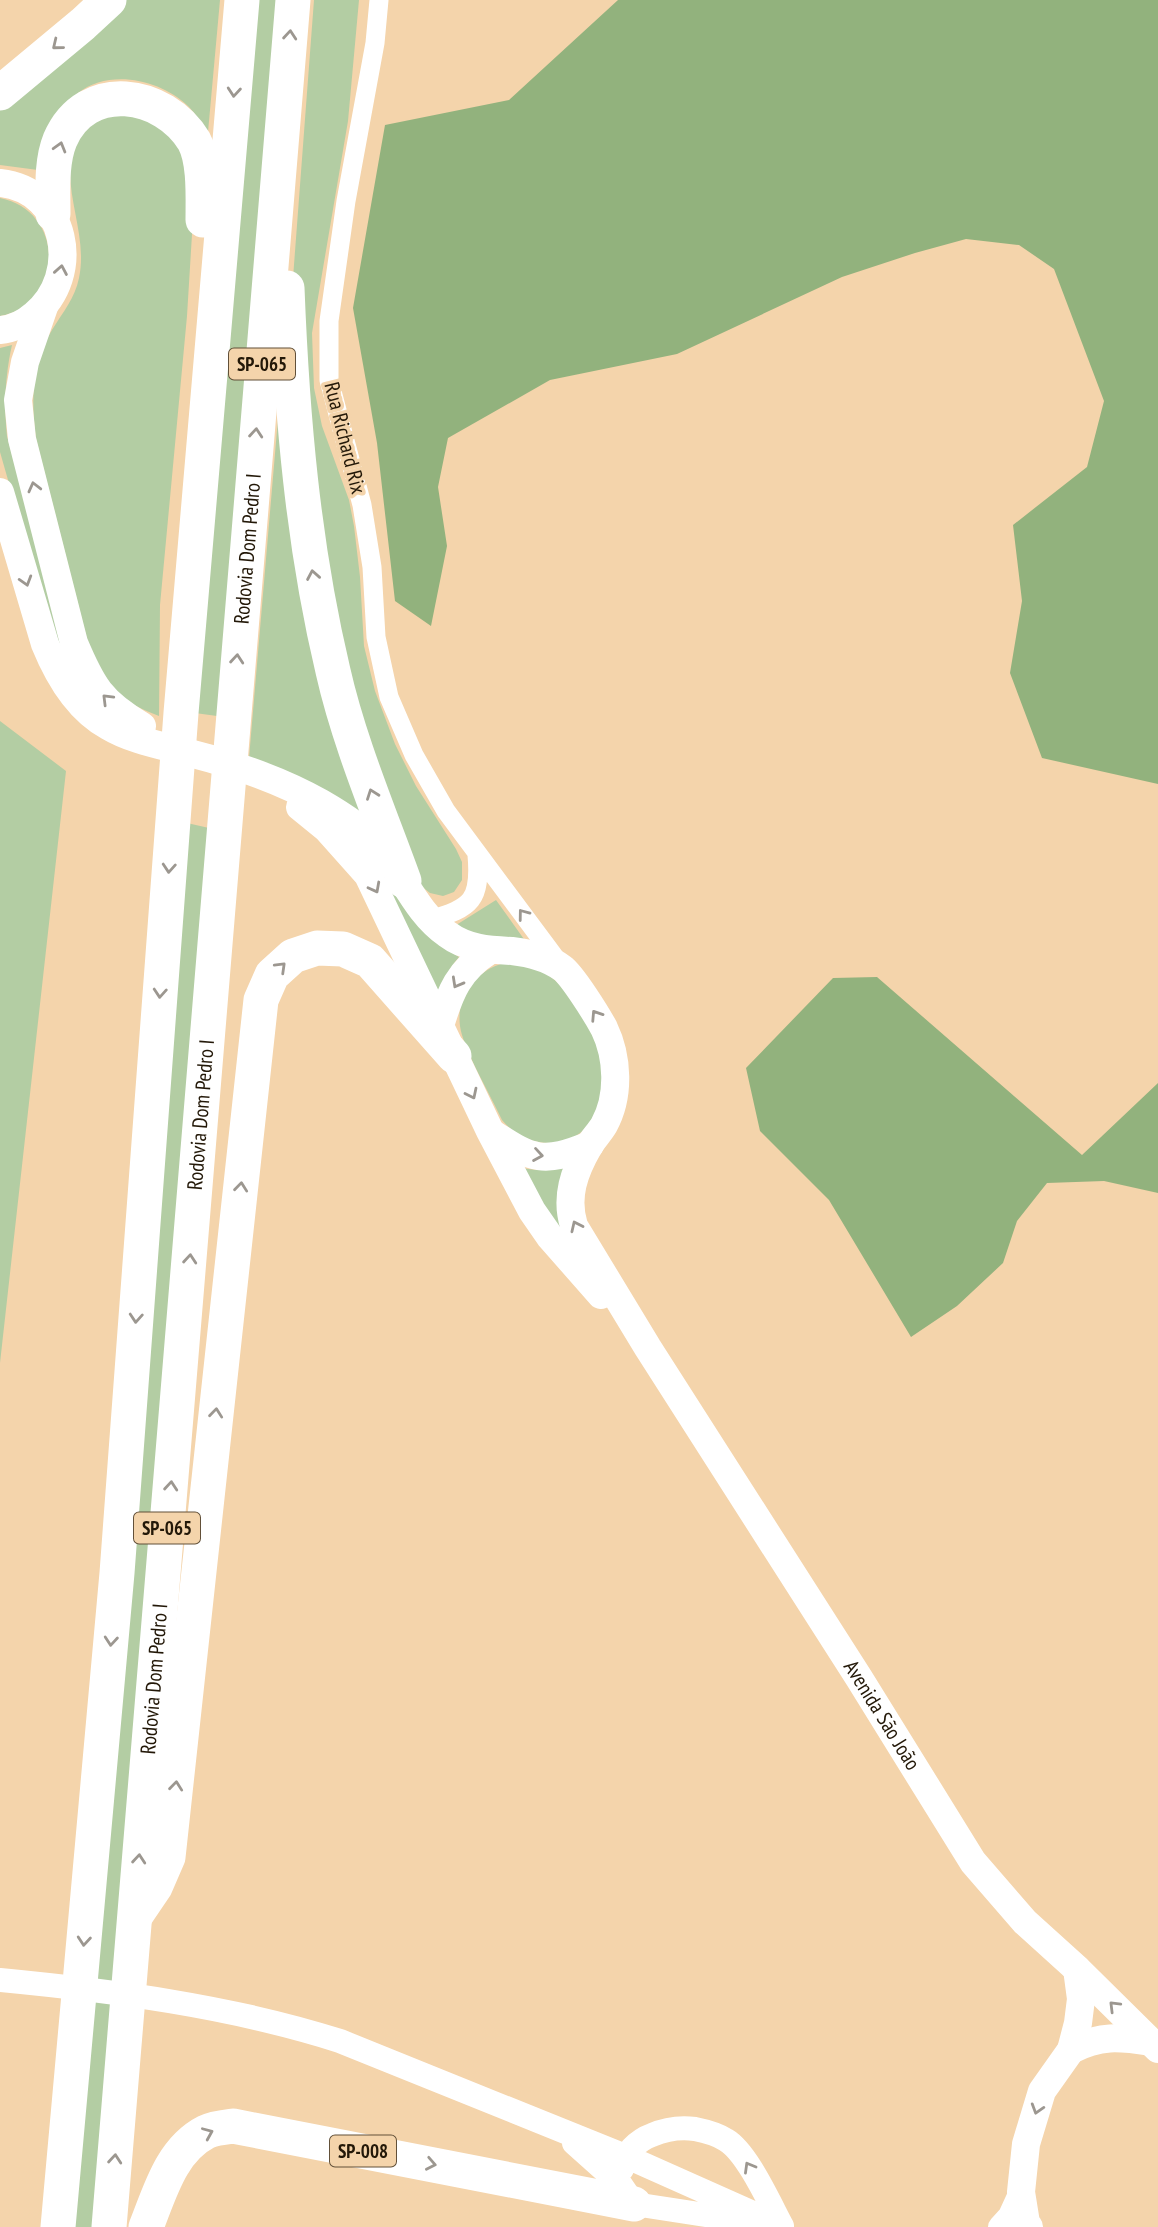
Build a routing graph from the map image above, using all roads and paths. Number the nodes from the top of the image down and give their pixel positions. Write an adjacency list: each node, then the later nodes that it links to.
1 (108, 0): 6 (highway, one-way to 6)
2 (242, 0): 13 (highway, SP-065, one-way to 13)
3 (293, 0): 5 (highway, Rodovia Dom Pedro I / SP-065, one-way to 3)
4 (379, 0): 16 (street, Rua Richard Rix)
5 (286, 78): 17 (highway, one-way to 5); 25 (highway, Rodovia Dom Pedro I / SP-065, one-way to 5)
6 (0, 93)
7 (0, 183): 8 (main road)
8 (53, 214): 9 (main road, one-way to 8); 13 (highway, one-way to 13)
9 (44, 307): 10 (main road); 14 (main road, one-way to 9)
10 (0, 330)
11 (0, 492): 12 (main road)
12 (4, 521): 14 (main road, one-way to 14)
13 (190, 610): 35 (highway, SP-065, one-way to 35)
14 (208, 758): 15 (main road)
15 (256, 775): 17 (main road); 21 (main road, one-way to 21)
16 (477, 854): 18 (street); 20 (street, Rua Richard Rix, one-way to 16)
17 (404, 881): 18 (main road)
18 (429, 920): 19 (main road)
19 (489, 951): 20 (main road); 21 (main road, one-way to 21)
20 (564, 969): 23 (main road, one-way to 20)
21 (447, 1041): 22 (main road, one-way to 22); 25 (highway, one-way to 21)
22 (490, 1131): 23 (main road, one-way to 23); 24 (main road)
23 (590, 1145): 24 (main road, one-way to 23)
24 (648, 1348): 26 (main road, Avenida São João)
25 (134, 1918): 36 (highway, Rodovia Dom Pedro I / SP-065, one-way to 25)
26 (1077, 1969): 28 (main road, Avenida São João, one-way to 26); 29 (main road)
27 (0, 1980): 30 (street, SP-008)
28 (1154, 2046): 29 (main road)
29 (1071, 2050): 32 (main road, one-way to 32)
30 (551, 2125): 31 (street, SP-008); 33 (street)
31 (625, 2156): 33 (street); 34 (street, SP-008); 34 (street, one-way to 31)
32 (1021, 2192): 39 (street); 40 (main road)
33 (628, 2194): 34 (street, SP-008); 37 (highway, SP-008, one-way to 33)
34 (782, 2226): 38 (street, SP-008)
35 (58, 2227)
36 (109, 2227)
37 (146, 2227)
38 (788, 2227)
39 (1000, 2227)
40 (1029, 2227)

